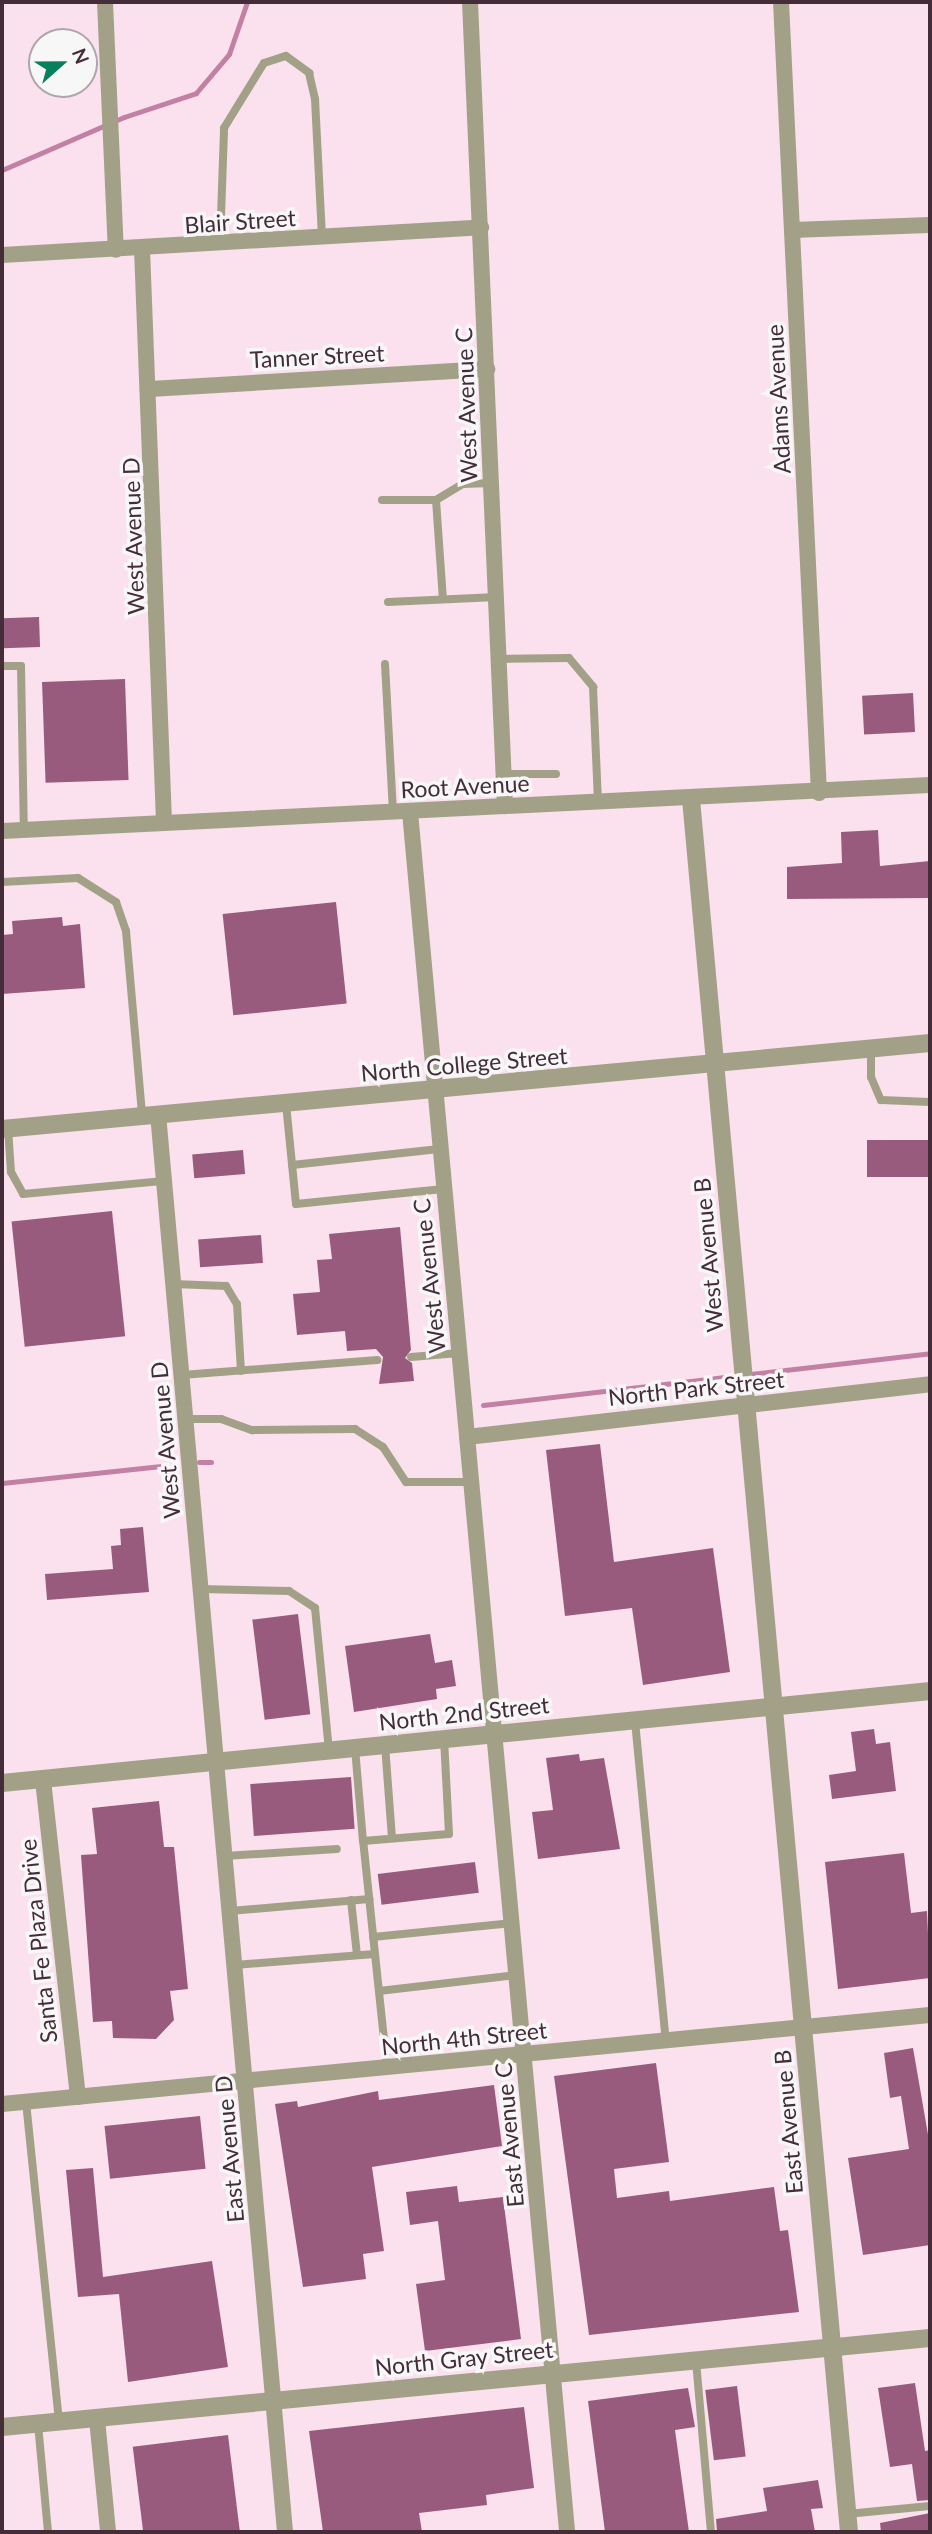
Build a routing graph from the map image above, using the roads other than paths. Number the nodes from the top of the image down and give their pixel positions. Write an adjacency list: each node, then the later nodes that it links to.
1 (105, 2): 10 (street)
2 (470, 2): 5 (street, West Avenue C)
3 (781, 2): 6 (street, Adams Avenue)
4 (930, 225): 6 (street)
5 (481, 226): 7 (street, Blair Street); 12 (street, West Avenue C)
6 (792, 230): 26 (street, Adams Avenue)
7 (322, 238): 8 (street, Blair Street); 8 (lane)
8 (220, 246): 9 (street, Blair Street)
9 (142, 249): 10 (street, Blair Street); 13 (street, West Avenue D)
10 (116, 250): 11 (street, Blair Street)
11 (2, 254)
12 (487, 369): 13 (street, Tanner Street); 14 (street, West Avenue C)
13 (150, 388): 32 (street, West Avenue D)
14 (492, 483): 16 (lane); 17 (street, West Avenue C)
15 (382, 500): 16 (lane)
16 (436, 500): 18 (lane)
17 (497, 597): 18 (lane); 20 (street, West Avenue C)
18 (443, 599): 19 (lane)
19 (388, 602)
20 (499, 659): 23 (street, West Avenue C); 28 (lane)
21 (385, 664): 31 (lane)
22 (2, 666): 33 (lane)
23 (504, 774): 24 (lane); 29 (street, West Avenue C)
24 (556, 774)
25 (930, 785): 26 (street, Root Avenue)
26 (819, 793): 27 (street, Root Avenue)
27 (691, 799): 28 (street, Root Avenue); 38 (street, West Avenue B)
28 (598, 803): 29 (street, Root Avenue)
29 (505, 806): 30 (street, Root Avenue)
30 (410, 812): 31 (street, Root Avenue); 39 (street, West Avenue C)
31 (393, 813): 32 (street, Root Avenue)
32 (164, 822): 33 (street, Root Avenue)
33 (24, 830): 34 (street, Root Avenue)
34 (2, 831)
35 (2, 882): 42 (lane)
36 (930, 1043): 37 (street, North College Street)
37 (871, 1049): 38 (street, North College Street); 40 (lane)
38 (716, 1065): 39 (street, North College Street); 55 (street, West Avenue B)
39 (434, 1092): 41 (street, North College Street); 44 (street, West Avenue C)
40 (930, 1102)
41 (286, 1104): 42 (street, North College Street); 45 (lane)
42 (150, 1114): 43 (street, North College Street); 46 (street, West Avenue D)
43 (5, 1128): 46 (lane)
44 (439, 1149): 45 (lane); 47 (street, West Avenue C)
45 (292, 1165): 47 (lane)
46 (164, 1181): 48 (street, West Avenue D)
47 (443, 1189): 49 (street, West Avenue C)
48 (173, 1284): 52 (lane); 53 (street, West Avenue D)
49 (459, 1353): 50 (lane); 57 (street, West Avenue C)
50 (411, 1357)
51 (377, 1360): 52 (lane)
52 (241, 1371): 53 (lane)
53 (182, 1375): 56 (street, West Avenue D)
54 (930, 1384): 55 (street, North Park Street)
55 (744, 1399): 57 (street, North Park Street); 61 (street, West Avenue B)
56 (186, 1419): 58 (lane); 59 (street, West Avenue D)
57 (467, 1437): 58 (street, West Avenue C)
58 (472, 1482): 63 (street, West Avenue C)
59 (201, 1589): 67 (lane); 68 (street, West Avenue D)
60 (930, 1691): 61 (street, North 2nd Street)
61 (775, 1707): 62 (street, North 2nd Street); 86 (street, East Avenue B)
62 (635, 1721): 63 (street, North 2nd Street); 87 (lane)
63 (495, 1734): 64 (street, North 2nd Street); 78 (street, East Avenue C)
64 (444, 1739): 65 (street, North 2nd Street); 71 (lane)
65 (385, 1745): 66 (street, North 2nd Street); 71 (lane)
66 (355, 1748): 67 (street, North 2nd Street); 72 (lane)
67 (329, 1751): 68 (street, North 2nd Street)
68 (216, 1762): 69 (street, North 2nd Street); 74 (street, East Avenue D)
69 (43, 1780): 70 (street, North 2nd Street); 92 (street, Santa Fe Plaza Drive)
70 (2, 1783)
71 (392, 1838): 72 (lane)
72 (363, 1841): 75 (lane)
73 (337, 1849): 74 (lane)
74 (225, 1856): 77 (street, East Avenue D)
75 (369, 1899): 76 (lane); 79 (lane)
76 (351, 1900): 77 (lane); 81 (lane)
77 (230, 1911): 82 (street, East Avenue D)
78 (513, 1923): 79 (lane); 83 (street, East Avenue C)
79 (373, 1937): 80 (lane)
80 (375, 1954): 81 (lane); 84 (lane)
81 (357, 1955): 82 (lane)
82 (235, 1965): 90 (street, East Avenue D)
83 (518, 1975): 84 (lane); 88 (street, East Avenue C)
84 (379, 1991): 89 (lane)
85 (930, 2015): 86 (street, North 4th Street)
86 (804, 2028): 87 (street, North 4th Street); 96 (street, East Avenue B)
87 (666, 2041): 88 (street, North 4th Street)
88 (526, 2054): 89 (street, North 4th Street); 98 (street, East Avenue C)
89 (387, 2068): 90 (street, North 4th Street)
90 (246, 2082): 92 (street, North 4th Street); 99 (street, East Avenue D)
91 (2, 2096): 94 (lane)
92 (78, 2097): 93 (street, North 4th Street)
93 (26, 2102): 94 (street, North 4th Street); 101 (lane)
94 (2, 2104)
95 (930, 2338): 96 (street, North Gray Street)
96 (832, 2348): 97 (street, North Gray Street); 105 (street, East Avenue B)
97 (696, 2361): 98 (street, North Gray Street); 110 (lane)
98 (552, 2374): 99 (street, North Gray Street); 109 (street, East Avenue C)
99 (273, 2401): 100 (street, North Gray Street); 108 (street, East Avenue D)
100 (97, 2419): 101 (street, North Gray Street); 107 (street)
101 (59, 2423): 102 (street, North Gray Street)
102 (38, 2424): 103 (street, North Gray Street); 106 (lane)
103 (2, 2427)
104 (930, 2506): 105 (lane)
105 (847, 2514): 111 (street, East Avenue B)
106 (48, 2532)
107 (108, 2532)
108 (285, 2532)
109 (567, 2532)
110 (711, 2532)
111 (849, 2532)

